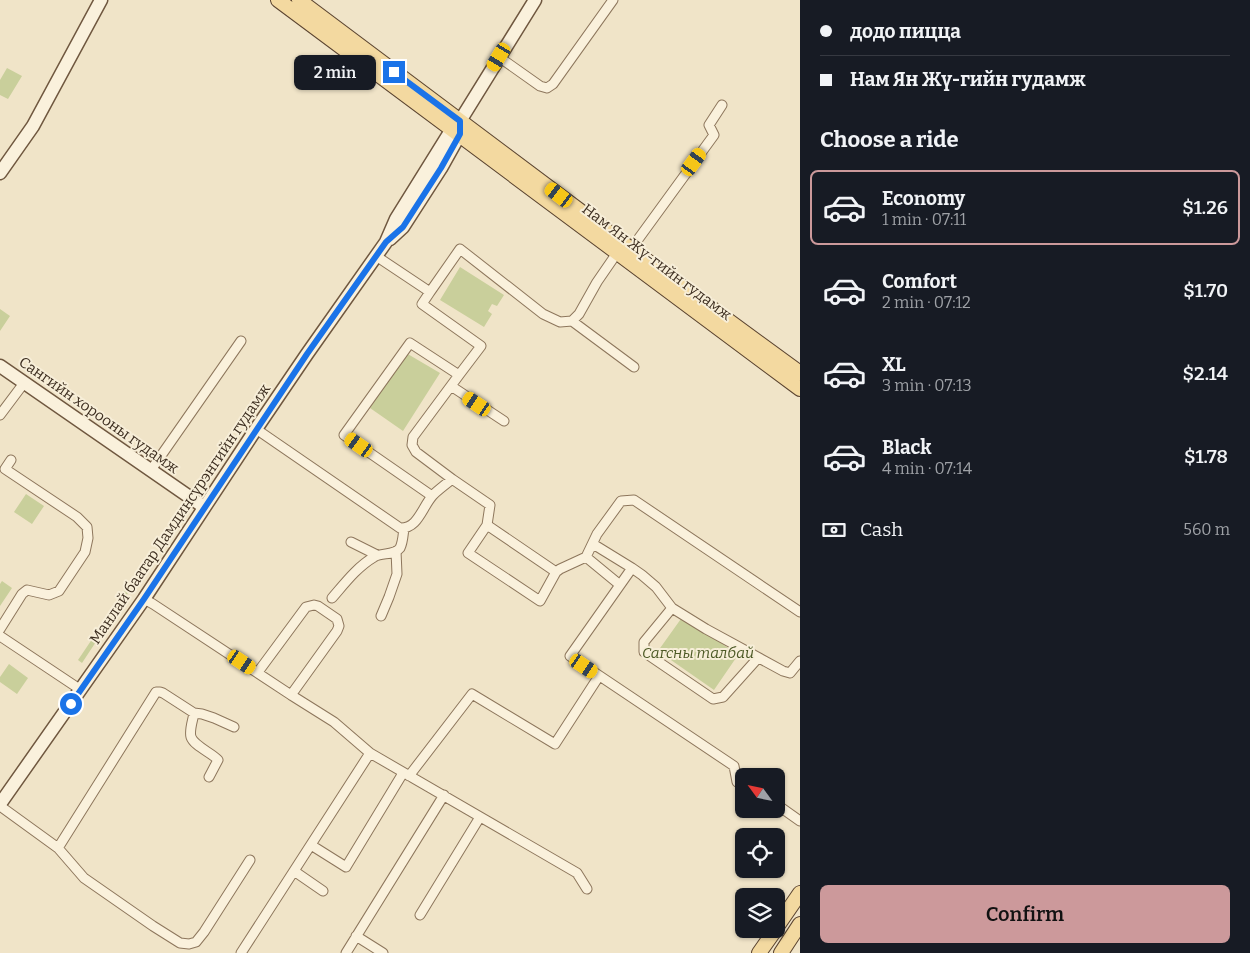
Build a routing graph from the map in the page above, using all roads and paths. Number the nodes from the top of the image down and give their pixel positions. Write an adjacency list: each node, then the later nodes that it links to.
1 (101, 0): 9 (main road)
2 (278, 0): 8 (main road, Нам Ян Жү-гийн гудамж)
3 (299, 0): 8 (main road, Нам Ян Жү-гийн гудамж)
4 (534, 0): 6 (main road, Манлай баатар Дамдинсүрэнгийн гудамж)
5 (613, 0): 6 (street)
6 (499, 57): 8 (main road, Манлай баатар Дамдинсүрэнгийн гудамж)
7 (722, 105): 10 (street)
8 (457, 128): 10 (main road, Нам Ян Жү-гийн гудамж); 11 (main road, Нам Ян Жү-гийн гудамж); 12 (main road, Манлай баатар Дамдинсүрэнгийн гудамж)
9 (0, 173)
10 (631, 249): 18 (main road, Нам Ян Жү-гийн гудамж)
11 (617, 253): 14 (street); 22 (main road, Нам Ян Жү-гийн гудамж)
12 (376, 256): 13 (street); 25 (main road, Манлай баатар Дамдинсүрэнгийн гудамж)
13 (430, 292): 14 (street); 19 (street)
14 (572, 321): 17 (street)
15 (241, 341): 27 (street)
16 (0, 366): 20 (main road, Сангийн хорооны гудамж)
17 (634, 366)
18 (800, 373)
19 (459, 375): 21 (street); 29 (street)
20 (24, 382): 23 (street); 27 (main road, Сангийн хорооны гудамж)
21 (451, 386): 24 (street); 28 (street)
22 (800, 389)
23 (0, 414)
24 (504, 422)
25 (256, 429): 30 (main road, Манлай баатар Дамдинсүрэнгийн гудамж); 32 (street)
26 (11, 460): 46 (street)
27 (151, 470): 30 (main road, Сангийн хорооны гудамж)
28 (452, 479): 29 (street); 31 (street)
29 (432, 496): 32 (street)
30 (204, 507): 42 (main road, Манлай баатар Дамдинсүрэнгийн гудамж)
31 (487, 526): 39 (street); 39 (street)
32 (404, 528): 35 (street)
33 (351, 542): 36 (street)
34 (593, 544): 37 (street); 38 (street); 44 (street)
35 (396, 551): 36 (street); 45 (street)
36 (376, 555): 41 (street)
37 (586, 557): 39 (street); 40 (street)
38 (632, 568): 40 (street); 43 (street)
39 (556, 572)
40 (620, 585): 51 (street)
41 (332, 598)
42 (144, 599): 50 (street); 52 (main road, Манлай баатар Дамдинсүрэнгийн гудамж)
43 (672, 608): 48 (street); 48 (street)
44 (800, 612)
45 (381, 616)
46 (0, 629)
47 (0, 636): 52 (street)
48 (758, 658): 49 (street)
49 (800, 661)
50 (258, 672): 53 (street); 53 (street)
51 (599, 676): 57 (street); 58 (street)
52 (81, 690): 61 (main road, Манлай баатар Дамдинсүрэнгийн гудамж)
53 (291, 695): 56 (street)
54 (194, 713): 55 (street); 59 (street); 66 (street)
55 (234, 727)
56 (370, 753): 58 (street); 65 (street)
57 (735, 771)
58 (406, 774): 60 (street); 65 (street)
59 (208, 777)
60 (444, 796): 63 (street); 75 (street)
61 (0, 805): 66 (street)
62 (785, 810): 64 (street)
63 (480, 816): 69 (street); 72 (street)
64 (800, 821)
65 (311, 845): 68 (street)
66 (58, 848): 67 (street)
67 (250, 860)
68 (294, 871): 70 (street); 77 (street)
69 (587, 888)
70 (324, 890)
71 (800, 893): 73 (main road)
72 (420, 915)
73 (785, 915)
74 (800, 924): 81 (main road)
75 (356, 936): 78 (street); 79 (street)
76 (769, 938): 80 (main road)
77 (241, 953)
78 (346, 953)
79 (382, 953)
80 (759, 953)
81 (781, 953)

